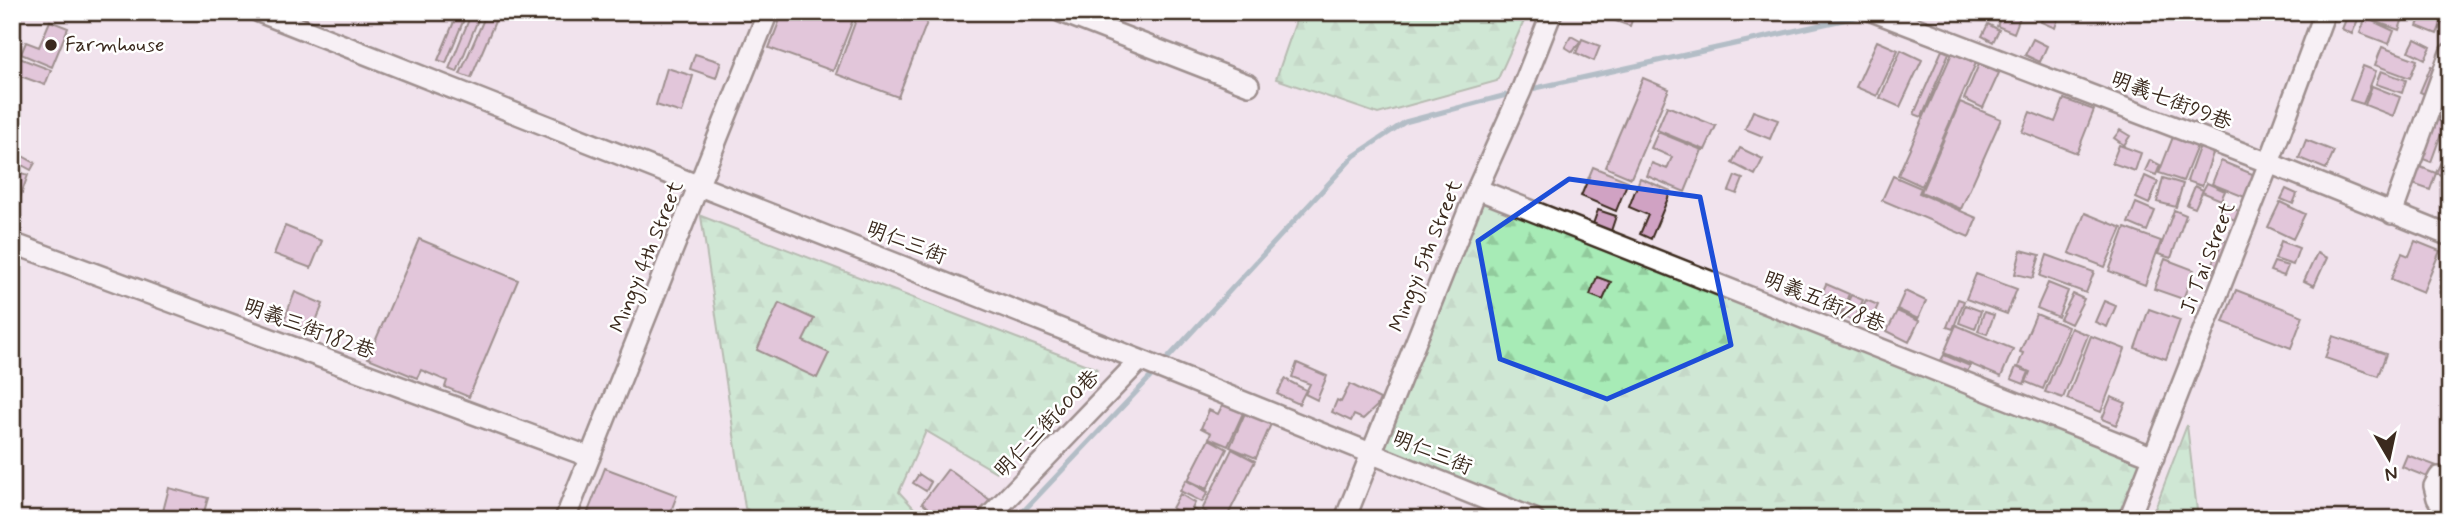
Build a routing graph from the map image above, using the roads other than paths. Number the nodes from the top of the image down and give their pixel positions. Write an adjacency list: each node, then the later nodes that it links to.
1 (259, 12): 10 (street, 明仁三街)
2 (768, 12): 10 (street, Mingyi 4th Street)
3 (1061, 12): 8 (street)
4 (1552, 12): 11 (street, Mingyi 5th Street)
5 (1874, 12): 9 (street, 明義七街99巷)
6 (2325, 12): 9 (street, Ji Tai Street)
7 (2450, 53): 12 (street)
8 (1249, 85)
9 (2269, 163): 12 (street, 明義七街99巷); 18 (street, Ji Tai Street)
10 (700, 187): 15 (street, 明仁三街); 17 (street, Mingyi 4th Street)
11 (1477, 189): 16 (street, Mingyi 5th Street); 18 (street, 明義五街78巷)
12 (2392, 214): 13 (street, 明義七街99巷)
13 (2450, 236)
14 (12, 243): 17 (street, 明義三街182巷)
15 (1152, 365): 16 (street, 明仁三街); 21 (street, 明仁三街600巷)
16 (1371, 453): 22 (street, Mingyi 5th Street); 23 (street, 明仁三街)
17 (590, 457): 20 (street, Mingyi 4th Street)
18 (2154, 457): 24 (street, Ji Tai Street)
19 (2439, 477): 25 (street)
20 (565, 519)
21 (987, 519)
22 (1345, 519)
23 (1534, 519)
24 (2129, 519)
25 (2449, 519)

